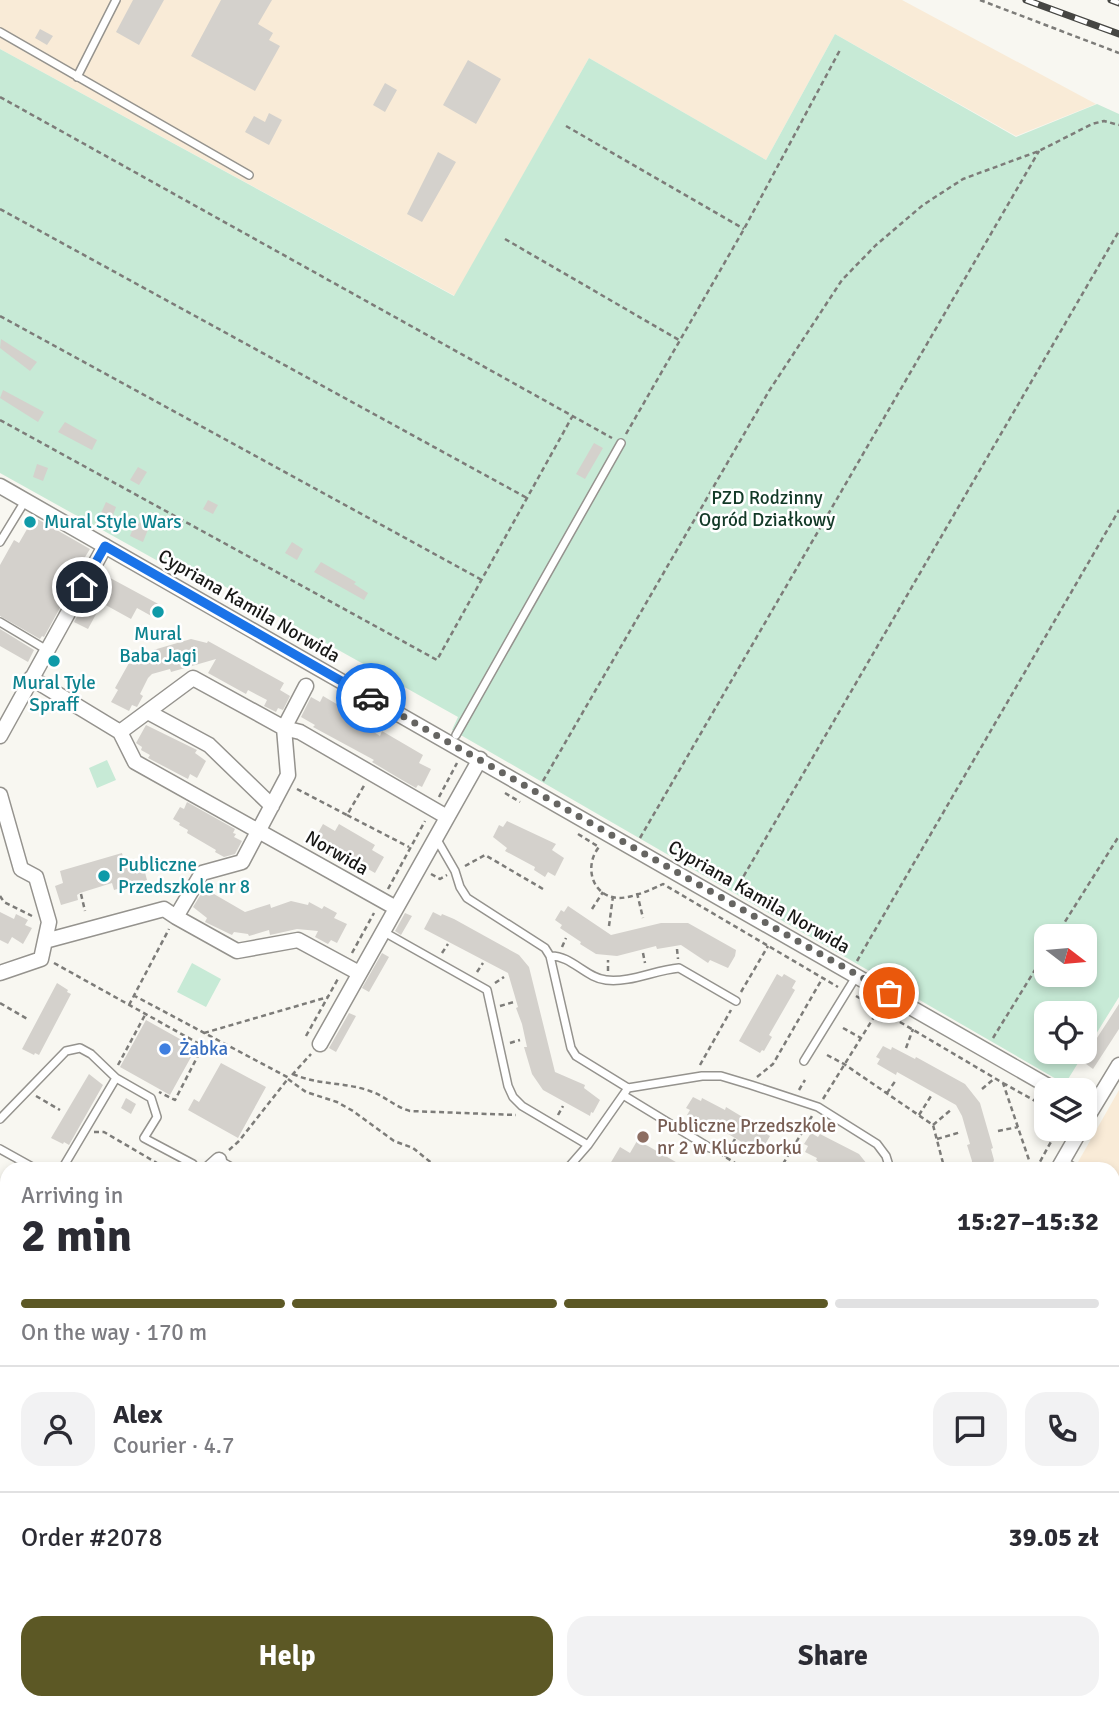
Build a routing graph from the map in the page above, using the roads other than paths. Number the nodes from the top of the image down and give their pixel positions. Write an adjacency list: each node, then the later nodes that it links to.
1 (116, 0): 3 (lane)
2 (0, 32): 3 (lane)
3 (78, 77): 4 (lane)
4 (249, 175)
5 (621, 443): 17 (lane)
6 (0, 486): 7 (street, Cypriana Kamila Norwida)
7 (25, 500): 8 (lane); 9 (street, Cypriana Kamila Norwida)
8 (0, 542)
9 (105, 546): 11 (street); 19 (street, Cypriana Kamila Norwida)
10 (0, 622): 11 (lane)
11 (47, 650): 12 (street)
12 (31, 678): 16 (street); 18 (street)
13 (306, 687): 15 (street)
14 (148, 712): 15 (street); 16 (street); 21 (street)
15 (284, 728): 21 (street); 22 (street)
16 (120, 732): 23 (street, Norwida)
17 (456, 735)
18 (0, 736)
19 (480, 760): 22 (street); 31 (street, Cypriana Kamila Norwida)
20 (0, 795): 28 (street)
21 (272, 806): 23 (street)
22 (447, 817): 24 (street)
23 (259, 830): 25 (street, Norwida); 26 (street)
24 (436, 838): 25 (street); 29 (lane)
25 (396, 908): 27 (street)
26 (176, 917): 28 (street); 30 (street)
27 (383, 931): 30 (street); 43 (lane)
28 (45, 941): 32 (street)
29 (550, 956): 33 (lane); 39 (lane)
30 (359, 973): 34 (street)
31 (854, 973): 35 (lane); 38 (street, Cypriana Kamila Norwida)
32 (0, 974)
33 (736, 1001)
34 (320, 1044)
35 (804, 1061)
36 (1119, 1065): 40 (street)
37 (116, 1078): 41 (lane); 47 (lane); 48 (lane)
38 (1034, 1078)
39 (625, 1091): 43 (lane); 44 (lane); 50 (lane)
40 (1097, 1098)
41 (0, 1119)
42 (1074, 1141): 51 (street)
43 (588, 1145): 49 (lane)
44 (710, 1148)
45 (0, 1149): 46 (lane)
46 (23, 1162)
47 (66, 1162)
48 (189, 1162)
49 (573, 1162)
50 (888, 1162)
51 (1062, 1162)

